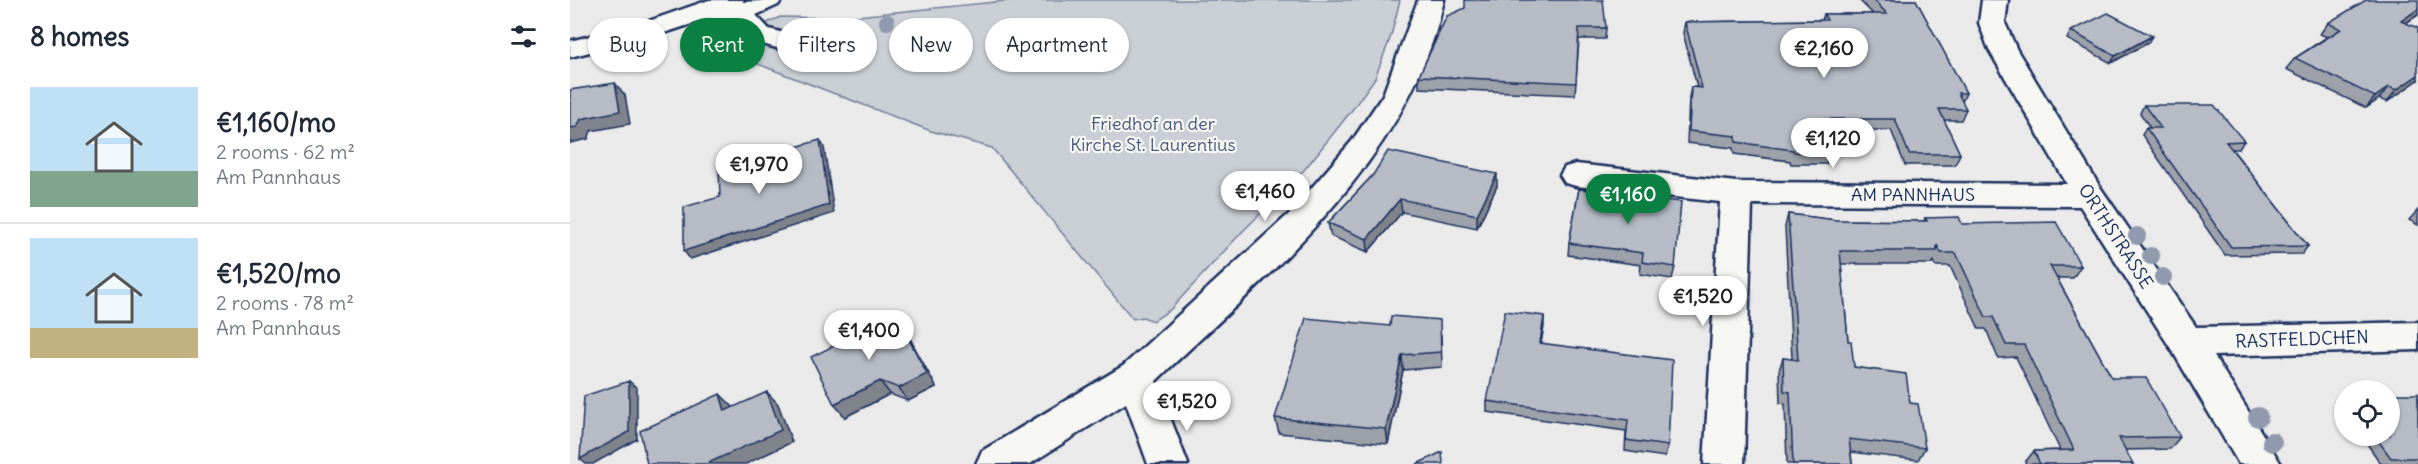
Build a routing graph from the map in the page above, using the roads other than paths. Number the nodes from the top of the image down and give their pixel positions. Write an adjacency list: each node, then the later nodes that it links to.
1 (769, 0): 4 (street)
2 (1431, 0): 13 (street)
3 (1995, 0): 10 (street, ORTHSTRASSE)
4 (735, 7): 5 (street); 6 (street)
5 (696, 8): 7 (street)
6 (777, 40)
7 (570, 50)
8 (1576, 175): 9 (street, AM PANNHAUS)
9 (1736, 193): 10 (street, AM PANNHAUS); 16 (street)
10 (2089, 195): 12 (street, ORTHSTRASSE)
11 (2418, 336): 12 (street, RASTFELDCHEN)
12 (2186, 342): 17 (street, ORTHSTRASSE)
13 (1136, 377): 14 (street); 15 (street)
14 (996, 464)
15 (1168, 464)
16 (1724, 464)
17 (2261, 464)

